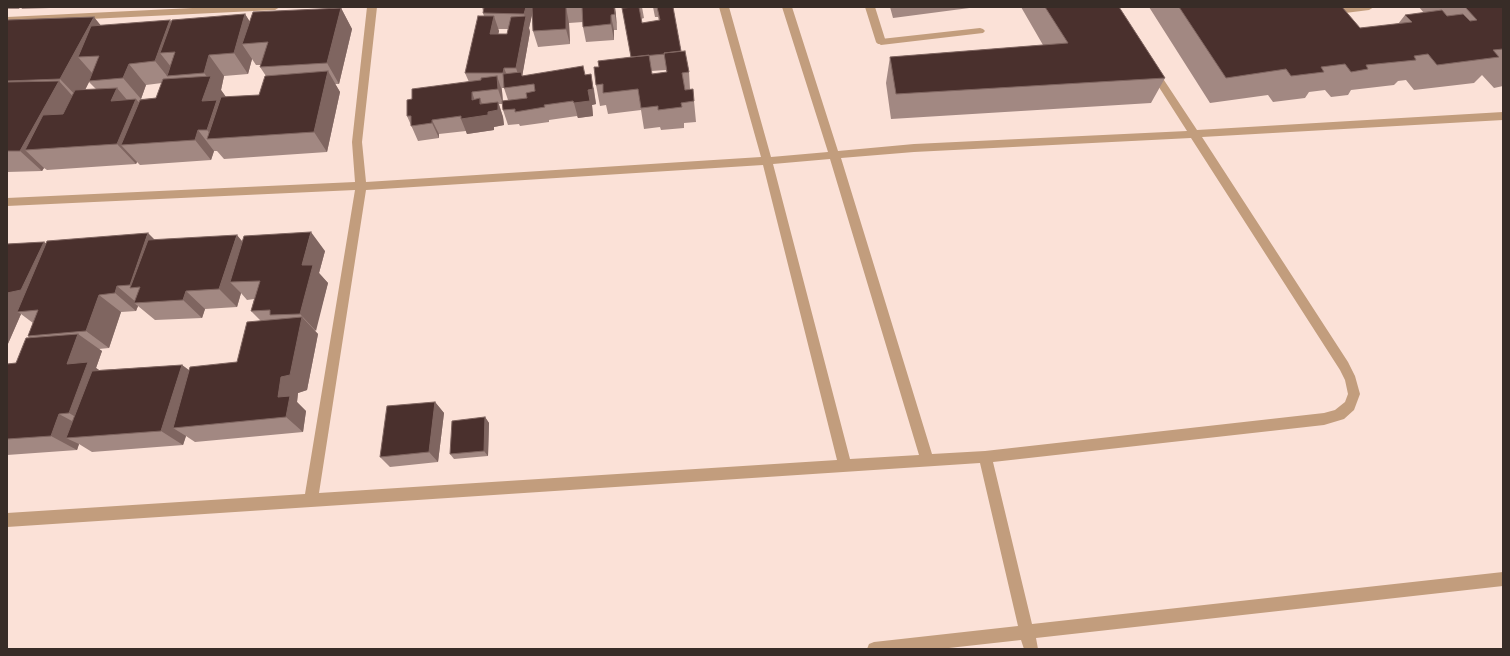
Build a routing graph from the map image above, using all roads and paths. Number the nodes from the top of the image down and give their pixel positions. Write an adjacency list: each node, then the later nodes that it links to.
1 (275, 7): 8 (street)
2 (372, 7): 15 (street)
3 (724, 7): 14 (street)
4 (787, 7): 13 (street)
5 (870, 7): 9 (street)
6 (1369, 7): 7 (street)
7 (1328, 12)
8 (7, 20)
9 (980, 31)
10 (1148, 60): 12 (street)
11 (1503, 116): 12 (street)
12 (1195, 134): 13 (street); 17 (street)
13 (835, 155): 14 (street); 18 (street)
14 (767, 161): 15 (street); 19 (street)
15 (361, 186): 16 (street); 20 (street)
16 (7, 202)
17 (985, 457): 18 (street); 23 (street)
18 (927, 461): 19 (street)
19 (845, 466): 20 (street)
20 (311, 500): 21 (street)
21 (7, 520)
22 (1503, 579): 23 (street)
23 (1027, 633): 24 (street); 25 (street)
24 (874, 649)
25 (1031, 649)

